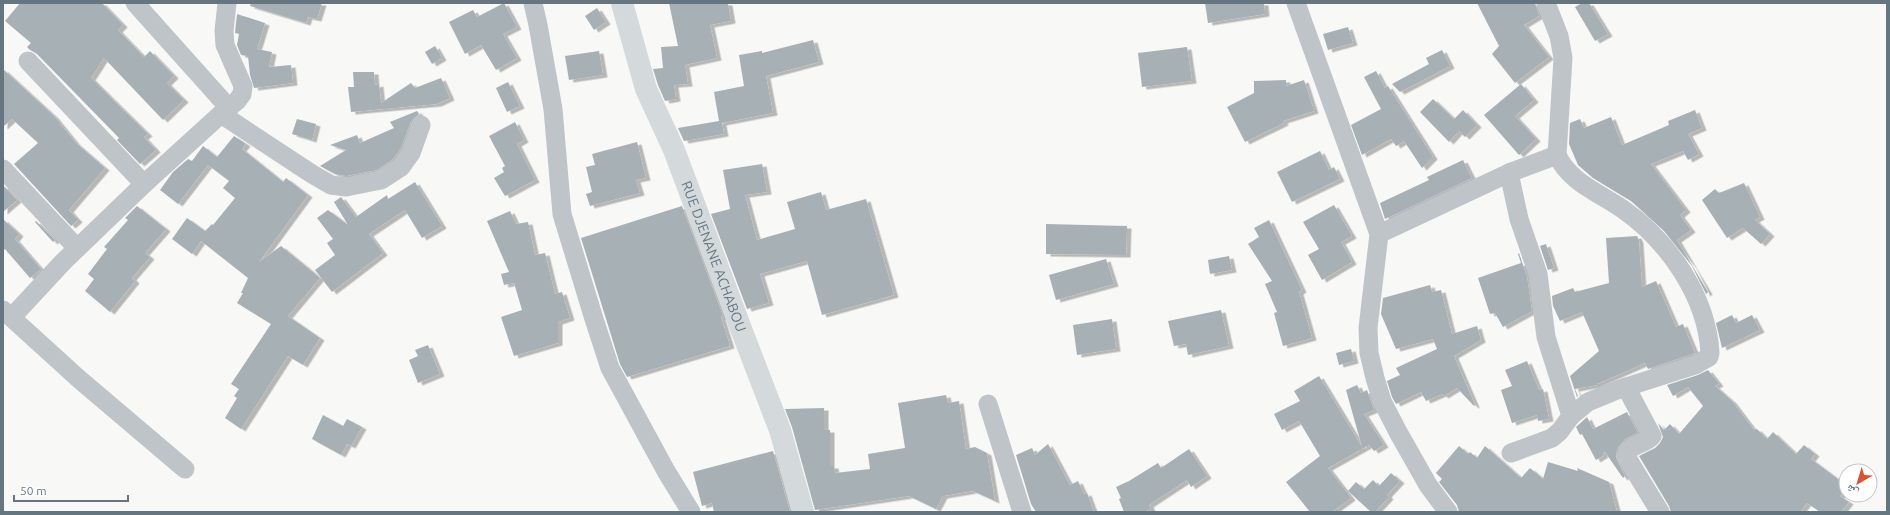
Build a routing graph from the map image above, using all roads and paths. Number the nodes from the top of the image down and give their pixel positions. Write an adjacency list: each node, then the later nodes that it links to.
1 (135, 3): 8 (street)
2 (227, 3): 8 (street)
3 (533, 3): 23 (street)
4 (622, 3): 24 (main road, RUE DJENANE ACHABOU)
5 (1296, 3): 14 (street)
6 (1546, 3): 10 (street)
7 (28, 61): 13 (street)
8 (225, 111): 9 (street); 13 (street)
9 (421, 125)
10 (1557, 155): 12 (street); 17 (street)
11 (3, 169): 15 (street)
12 (1509, 173): 14 (street); 19 (street)
13 (144, 184): 15 (street)
14 (1379, 234): 22 (street)
15 (77, 248): 16 (street)
16 (7, 314): 21 (street)
17 (1626, 387): 19 (street); 26 (street)
18 (988, 404): 25 (street)
19 (1571, 416): 20 (street)
20 (1511, 453)
21 (185, 469)
22 (1446, 511)
23 (691, 512)
24 (803, 512)
25 (1022, 512)
26 (1660, 512)

